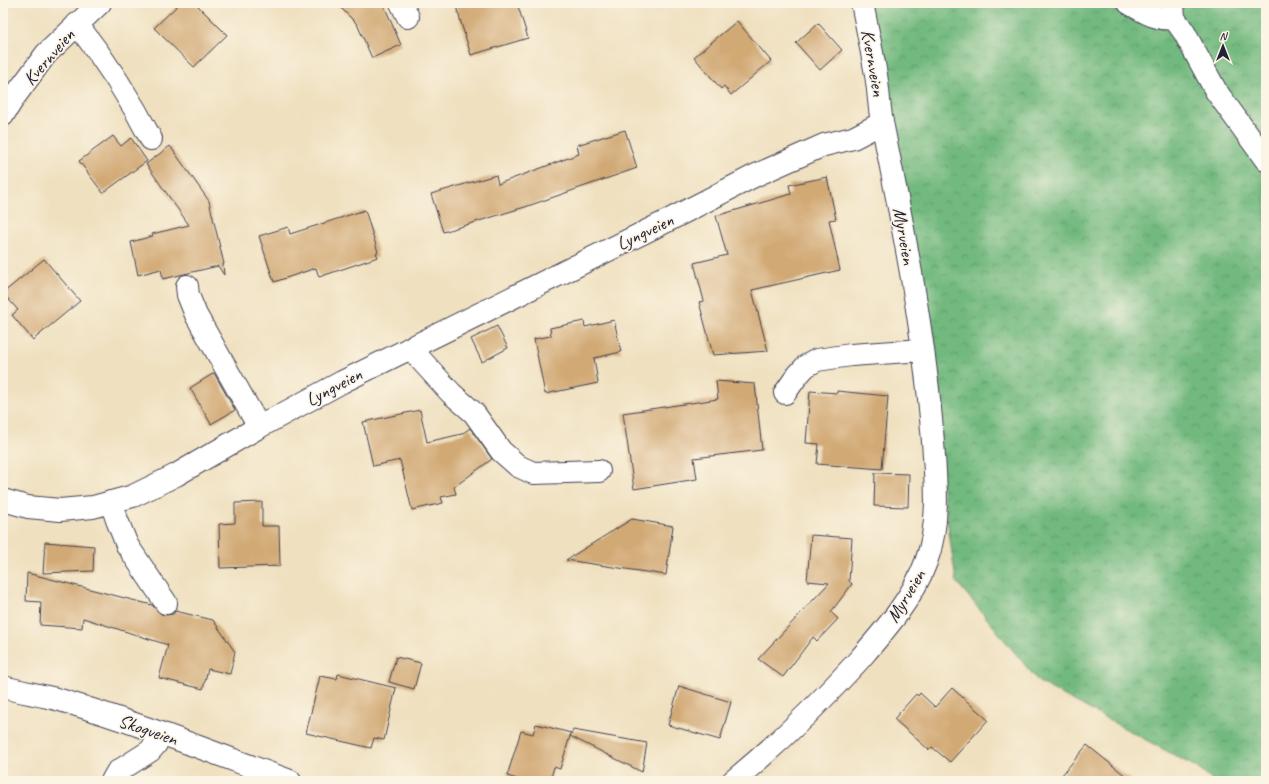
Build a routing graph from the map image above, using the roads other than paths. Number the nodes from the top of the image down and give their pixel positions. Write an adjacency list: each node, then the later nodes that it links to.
1 (100, 3): 5 (street, Kvernveien)
2 (862, 3): 7 (street, Kvernveien)
3 (1129, 3): 4 (street)
4 (1174, 10): 9 (street)
5 (78, 24): 6 (street, Kvernveien); 8 (street)
6 (3, 115)
7 (882, 123): 11 (street, Lyngveien); 12 (street, Myrveien)
8 (151, 139)
9 (1266, 160)
10 (187, 286): 14 (street)
11 (410, 348): 14 (street, Lyngveien); 15 (street)
12 (923, 350): 13 (street); 23 (street, Myrveien)
13 (785, 393)
14 (259, 427): 17 (street, Lyngveien)
15 (599, 471)
16 (3, 500): 17 (street, Lyngveien)
17 (111, 502): 18 (street)
18 (166, 603)
19 (3, 687): 20 (street, Skogveien)
20 (159, 734): 21 (street); 22 (street, Skogveien)
21 (112, 781)
22 (290, 781)
23 (733, 781)

